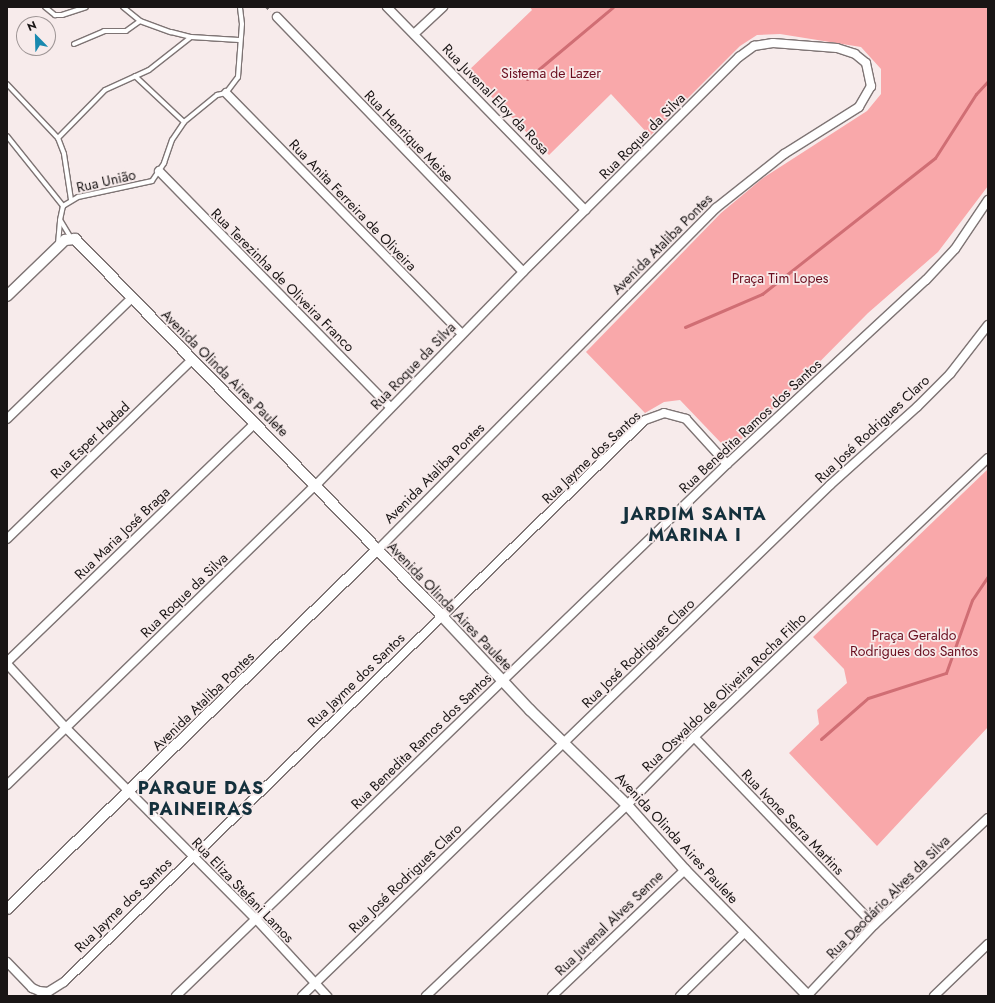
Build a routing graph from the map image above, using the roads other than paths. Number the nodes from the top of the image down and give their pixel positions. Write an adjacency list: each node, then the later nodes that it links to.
1 (45, 7): 2 (lane)
2 (86, 7)
3 (123, 7): 8 (lane)
4 (240, 7): 11 (lane, Rua União)
5 (388, 7): 9 (street, Rua Juvenal Eloy da Rosa)
6 (444, 7): 9 (street)
7 (277, 17): 28 (street, Rua Henrique Meise)
8 (140, 21): 10 (lane); 12 (lane)
9 (414, 34): 24 (street, Rua Juvenal Eloy da Rosa)
10 (191, 37): 11 (lane); 14 (lane)
11 (239, 40): 16 (lane, Rua União)
12 (74, 44)
13 (866, 63): 24 (street, Rua Roque da Silva); 41 (street, Avenida Ataliba Pontes)
14 (135, 76): 17 (lane); 19 (lane)
15 (7, 84): 19 (lane)
16 (226, 93): 17 (lane, Rua União); 32 (street, Rua Anita Ferreira de Oliveira)
17 (184, 122): 20 (lane, Rua União)
18 (7, 136): 23 (lane)
19 (58, 138): 21 (lane)
20 (159, 171): 21 (lane, Rua União); 34 (street, Rua Terezinha de Oliveira Franco)
21 (71, 200): 23 (lane, Rua União)
22 (988, 200): 38 (street, Rua Benedita Ramos dos Santos)
23 (63, 206): 25 (lane, Rua União)
24 (585, 210): 28 (street, Rua Roque da Silva)
25 (60, 220): 26 (lane); 27 (lane, Rua União)
26 (71, 238): 27 (street); 30 (street, Avenida Olinda Aires Paulete)
27 (57, 248): 29 (street)
28 (523, 272): 32 (street, Rua Roque da Silva)
29 (7, 296)
30 (132, 298): 33 (street, Avenida Olinda Aires Paulete); 35 (street)
31 (988, 326): 47 (street, Rua José Rodrigues Claro)
32 (462, 334): 34 (street, Rua Roque da Silva)
33 (192, 360): 36 (street, Avenida Olinda Aires Paulete); 40 (street, Rua Esper Hadad)
34 (390, 407): 39 (street, Rua Roque da Silva)
35 (7, 419)
36 (255, 423): 39 (street, Avenida Olinda Aires Paulete); 43 (street, Rua Maria José Braga)
37 (988, 458): 46 (street, Rua Oswaldo de Oliveira Rocha Filho)
38 (727, 464): 42 (street, Rua Jayme dos Santos); 44 (street, Rua Benedita Ramos dos Santos)
39 (315, 486): 41 (street, Avenida Olinda Aires Paulete); 45 (street, Rua Roque da Silva)
40 (7, 539)
41 (377, 550): 42 (street, Avenida Olinda Aires Paulete); 49 (street, Avenida Ataliba Pontes)
42 (442, 616): 44 (street, Avenida Olinda Aires Paulete); 52 (street, Rua Jayme dos Santos)
43 (7, 663): 45 (street, Rua Eliza Stefani Lamos)
44 (503, 681): 47 (street, Avenida Olinda Aires Paulete); 55 (street, Rua Benedita Ramos dos Santos)
45 (66, 728): 48 (street, Rua Roque da Silva); 49 (street, Rua Eliza Stefani Lamos)
46 (694, 737): 50 (street, Rua Oswaldo de Oliveira Rocha Filho); 56 (street, Rua Ivone Serra Martins)
47 (564, 740): 50 (street, Avenida Olinda Aires Paulete); 60 (street, Rua José Rodrigues Claro)
48 (7, 785)
49 (129, 791): 52 (street, Rua Eliza Stefani Lamos); 54 (street, Avenida Ataliba Pontes)
50 (627, 805): 53 (street, Avenida Olinda Aires Paulete); 64 (street, Rua Oswaldo de Oliveira Rocha Filho)
51 (988, 818): 56 (street, Rua Deodário Alves da Silva)
52 (192, 856): 55 (street, Rua Eliza Stefani Lamos); 59 (street, Rua Jayme dos Santos)
53 (685, 870): 57 (street, Avenida Olinda Aires Paulete); 65 (street, Rua Juvenal Alves Senne)
54 (7, 909)
55 (256, 918): 60 (street, Rua Eliza Stefani Lamos); 61 (street, Rua Benedita Ramos dos Santos)
56 (874, 926): 67 (street, Rua Deodário Alves da Silva)
57 (745, 932): 66 (street); 67 (street, Avenida Olinda Aires Paulete)
58 (988, 944): 68 (street)
59 (7, 962)
60 (314, 984): 62 (street, Rua José Rodrigues Claro); 63 (street, Rua Eliza Stefani Lamos)
61 (176, 996)
62 (302, 996)
63 (327, 996)
64 (426, 996)
65 (552, 996)
66 (680, 996)
67 (808, 996)
68 (934, 996)

